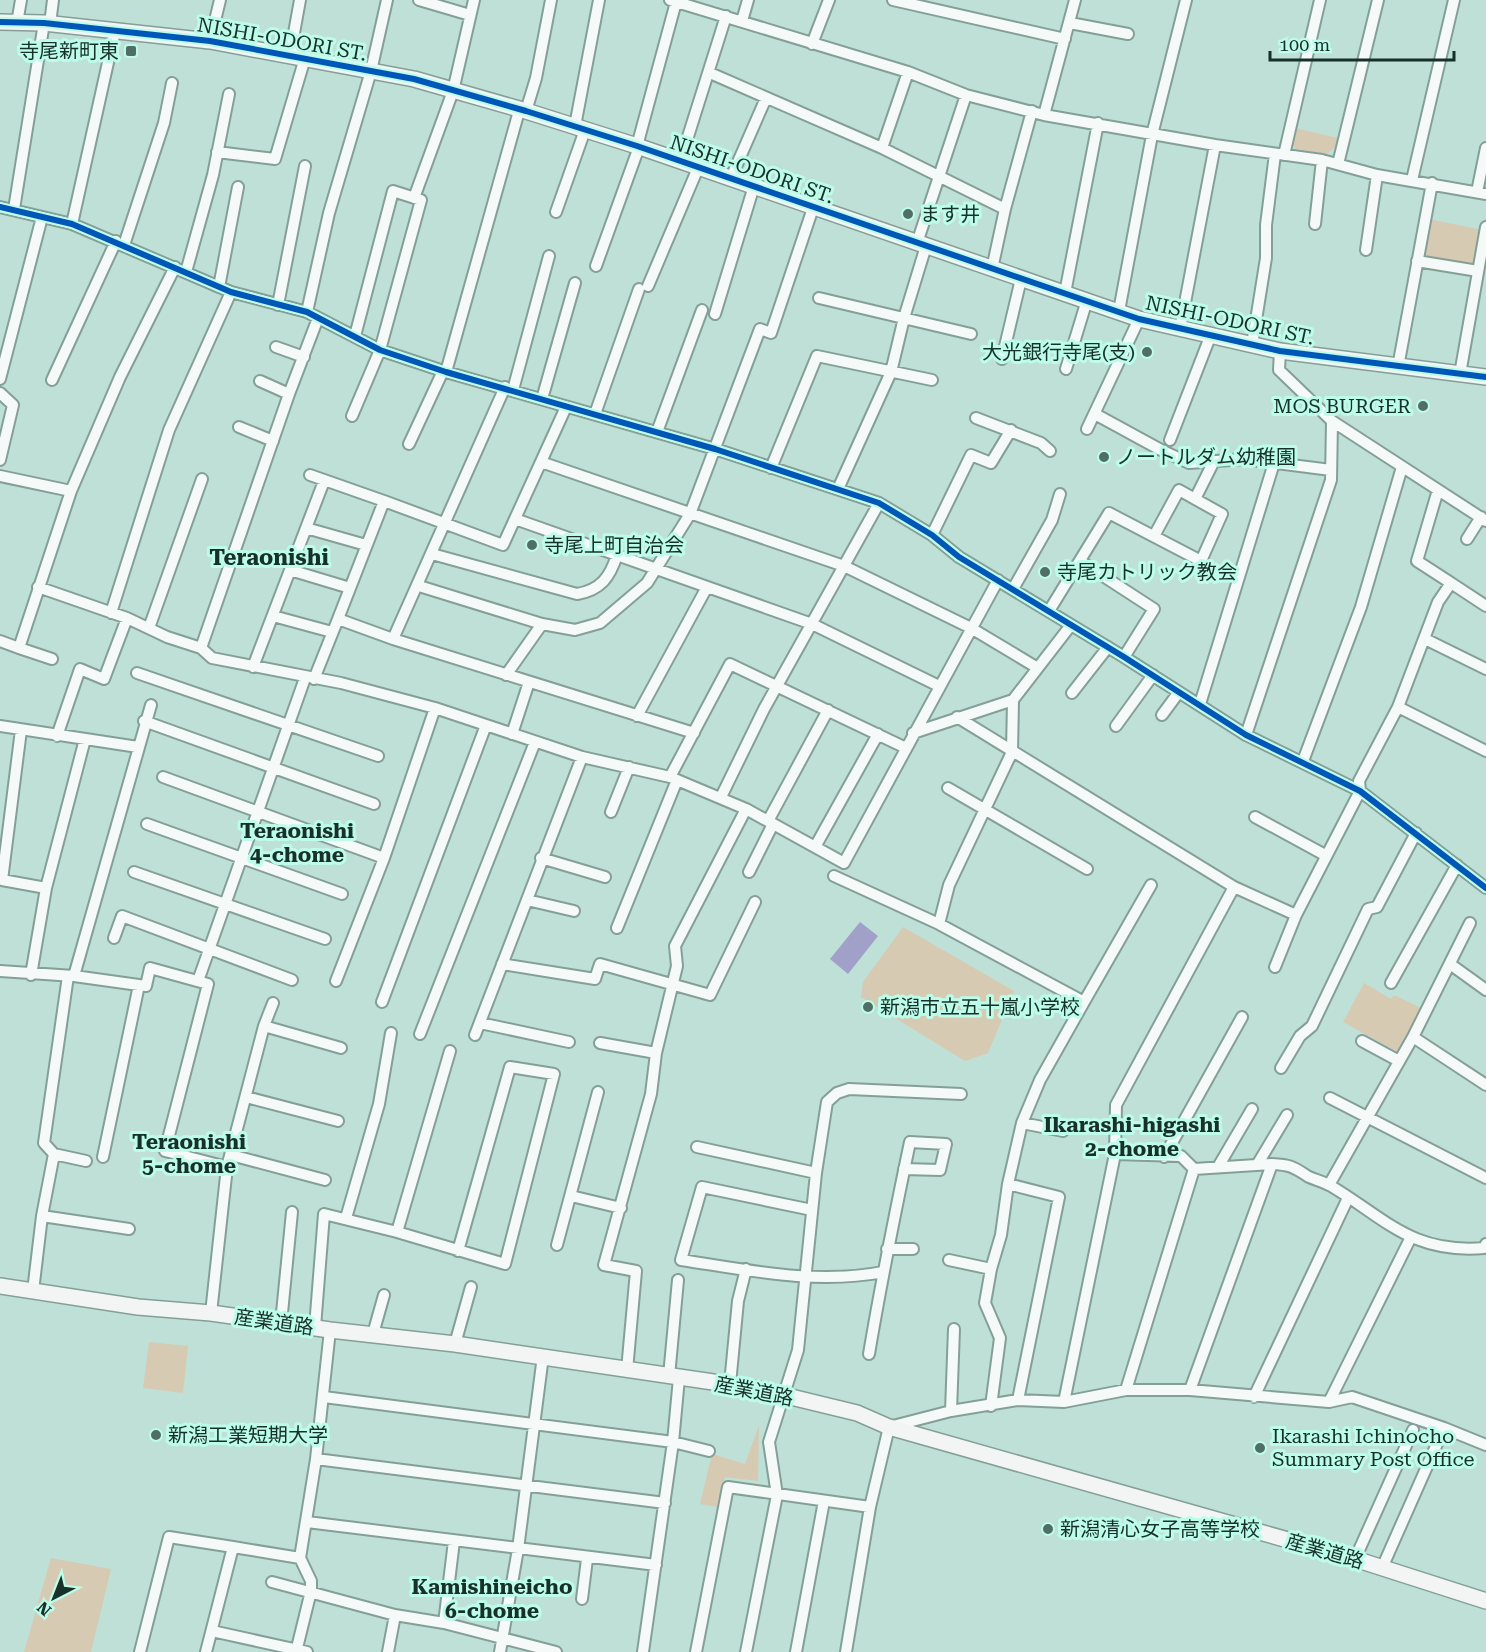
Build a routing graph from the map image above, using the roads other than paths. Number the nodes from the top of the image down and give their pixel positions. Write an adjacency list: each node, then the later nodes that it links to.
1 (21, 0): 23 (street)
2 (53, 0): 25 (street)
3 (220, 0): 29 (street)
4 (300, 0): 31 (street)
5 (387, 0): 32 (street)
6 (419, 0): 19 (street)
7 (474, 0): 19 (street)
8 (551, 0): 40 (street)
9 (599, 0): 44 (street)
10 (672, 0): 20 (street); 47 (street)
11 (748, 0): 21 (street)
12 (829, 0): 30 (street)
13 (893, 0): 28 (street)
14 (1075, 0): 24 (street)
15 (1186, 0): 45 (street)
16 (1320, 0): 51 (street)
17 (1378, 0): 54 (street)
18 (1454, 0): 60 (street)
19 (470, 15): 36 (street)
20 (726, 16): 21 (street); 34 (street)
21 (742, 21): 30 (street)
22 (0, 22): 23 (street, NISHI-ODORI ST.)
23 (17, 23): 25 (street, NISHI-ODORI ST.)
24 (1070, 23): 27 (street); 28 (street)
25 (47, 24): 26 (street, NISHI-ODORI ST.); 68 (street)
26 (115, 31): 29 (street, NISHI-ODORI ST.); 72 (street)
27 (1128, 34)
28 (1065, 39): 42 (street)
29 (210, 41): 31 (street, NISHI-ODORI ST.)
30 (812, 44): 33 (street)
31 (298, 56): 32 (street, NISHI-ODORI ST.); 50 (street)
32 (371, 71): 36 (street, NISHI-ODORI ST.); 95 (street)
33 (908, 72): 38 (street); 48 (street)
34 (710, 73): 39 (street); 53 (street)
35 (172, 83): 75 (street)
36 (453, 91): 40 (street, NISHI-ODORI ST.); 65 (street)
37 (229, 94): 50 (street)
38 (966, 95): 41 (street); 58 (street)
39 (766, 98): 48 (street); 59 (street)
40 (523, 111): 44 (street, NISHI-ODORI ST.); 112 (street)
41 (1032, 111): 42 (street); 69 (street)
42 (1044, 115): 43 (street)
43 (1098, 123): 45 (street); 89 (street)
44 (580, 128): 47 (street, NISHI-ODORI ST.); 70 (street)
45 (1152, 135): 46 (street); 94 (street)
46 (1215, 145): 51 (street); 100 (street)
47 (638, 147): 53 (street, NISHI-ODORI ST.); 81 (street)
48 (882, 148): 58 (street)
49 (1486, 148): 64 (street)
50 (217, 152): 83 (street)
51 (1280, 154): 52 (street); 104 (street)
52 (1322, 160): 54 (street); 73 (street)
53 (680, 162): 56 (street, NISHI-ODORI ST.)
54 (1338, 164): 57 (street)
55 (305, 166): 92 (street)
56 (698, 168): 59 (street, NISHI-ODORI ST.); 125 (street)
57 (1377, 175): 60 (street); 77 (street)
58 (940, 176): 69 (street); 76 (street)
59 (731, 178): 62 (street, NISHI-ODORI ST.)
60 (1412, 180): 61 (street)
61 (1432, 183): 64 (street); 79 (street)
62 (754, 186): 67 (street, NISHI-ODORI ST.); 96 (street)
63 (238, 187): 87 (street)
64 (1481, 193)
65 (414, 198): 102 (street); 106 (street)
66 (0, 207): 68 (street)
67 (813, 208): 76 (street, NISHI-ODORI ST.); 137 (street)
68 (14, 209): 71 (street)
69 (1005, 209): 82 (street)
70 (556, 212)
71 (42, 216): 72 (street); 116 (street)
72 (72, 224): 75 (street)
73 (1315, 224)
74 (1486, 227): 84 (street)
75 (120, 243): 80 (street); 117 (street)
76 (922, 244): 82 (street, NISHI-ODORI ST.); 98 (street)
77 (1366, 250)
78 (549, 256): 120 (street)
79 (1417, 261): 84 (street); 110 (street)
80 (175, 267): 83 (street); 152 (street)
81 (596, 267)
82 (992, 269): 85 (street, NISHI-ODORI ST.)
83 (186, 272): 87 (street)
84 (1478, 272): 114 (street)
85 (1021, 279): 89 (street, NISHI-ODORI ST.); 109 (street)
86 (575, 283): 123 (street)
87 (219, 287): 88 (street)
88 (231, 292): 92 (street); 181 (street)
89 (1065, 293): 91 (street, NISHI-ODORI ST.)
90 (819, 298): 98 (street)
91 (1087, 300): 94 (street, NISHI-ODORI ST.); 111 (street)
92 (278, 305): 95 (street)
93 (702, 310): 133 (street)
94 (1119, 311): 99 (street, NISHI-ODORI ST.)
95 (307, 312): 97 (street)
96 (715, 314)
97 (318, 318): 102 (street); 108 (street)
98 (904, 318): 101 (street); 113 (street)
99 (1139, 319): 100 (street, NISHI-ODORI ST.); 126 (street)
100 (1180, 329): 103 (street, NISHI-ODORI ST.)
101 (971, 334)
102 (355, 336): 106 (street)
103 (1210, 337): 104 (street, NISHI-ODORI ST.); 134 (street)
104 (1252, 345): 107 (street, NISHI-ODORI ST.)
105 (276, 347): 108 (street)
106 (380, 350): 112 (street); 127 (street)
107 (1280, 351): 110 (street, NISHI-ODORI ST.); 129 (street)
108 (304, 357): 122 (street)
109 (1002, 359)
110 (1398, 367): 114 (street, NISHI-ODORI ST.)
111 (1066, 369)
112 (445, 371): 120 (street); 136 (street)
113 (891, 372): 118 (street); 144 (street); 150 (street)
114 (1460, 374): 115 (street, NISHI-ODORI ST.)
115 (1486, 377)
116 (0, 379)
117 (52, 380)
118 (932, 380)
119 (260, 381): 122 (street)
120 (509, 389): 123 (street); 160 (street)
121 (0, 393): 139 (street)
122 (289, 394): 135 (street)
123 (542, 399): 124 (street)
124 (566, 407): 125 (street); 141 (street)
125 (595, 414): 133 (street)
126 (1095, 414): 131 (street); 140 (street)
127 (352, 416)
128 (976, 418): 132 (street)
129 (1332, 421): 143 (street); 145 (street)
130 (239, 427): 135 (street)
131 (1087, 429)
132 (1011, 430): 138 (street); 162 (street)
133 (657, 432): 137 (street)
134 (1170, 440)
135 (273, 441): 196 (street)
136 (409, 444)
137 (715, 449): 144 (street); 157 (street)
138 (1050, 451)
139 (0, 460)
140 (1214, 461): 142 (street); 154 (street)
141 (541, 462): 157 (street); 158 (street)
142 (1274, 463): 145 (street); 212 (street)
143 (1402, 467): 151 (street); 240 (street)
144 (771, 468): 150 (street)
145 (1331, 470): 230 (street)
146 (310, 475): 149 (street)
147 (0, 476): 152 (street)
148 (202, 479): 188 (street)
149 (324, 481): 155 (street); 161 (street)
150 (838, 489): 156 (street)
151 (1438, 490): 159 (street); 173 (street)
152 (71, 491): 175 (street)
153 (1060, 494): 178 (street)
154 (1195, 498): 163 (street); 163 (street)
155 (384, 501): 160 (street); 165 (street)
156 (879, 503): 162 (street); 169 (street)
157 (690, 514): 169 (street); 170 (street)
158 (515, 519): 160 (street); 167 (street)
159 (1485, 520): 164 (street)
160 (445, 523): 166 (street)
161 (306, 528): 165 (street); 171 (street)
162 (932, 535): 172 (street)
163 (1154, 536): 168 (street)
164 (1467, 539)
165 (366, 545): 177 (street)
166 (432, 554): 167 (street); 174 (street)
167 (617, 555): 170 (street)
168 (1080, 561): 180 (street); 197 (street)
169 (844, 566): 186 (street); 189 (street)
170 (657, 569): 176 (street); 185 (street)
171 (290, 570): 177 (street); 182 (street)
172 (998, 580): 178 (street); 189 (street)
173 (1451, 583): 179 (street); 192 (street)
174 (419, 586): 185 (street); 191 (street)
175 (38, 587): 181 (street); 195 (street)
176 (707, 587): 186 (street); 218 (street)
177 (350, 588): 184 (street)
178 (1013, 589): 180 (street)
179 (1486, 606)
180 (1049, 611): 187 (street)
181 (111, 613): 183 (street)
182 (273, 616): 190 (street); 199 (street)
183 (127, 618): 188 (street); 231 (street)
184 (338, 619): 190 (street); 191 (street)
185 (542, 624): 203 (street)
186 (812, 624): 207 (street); 208 (street)
187 (1071, 625): 194 (street); 200 (street)
188 (148, 628): 196 (street)
189 (971, 628): 200 (street); 208 (street)
190 (332, 632): 205 (street)
191 (393, 639): 203 (street)
192 (1425, 639): 201 (street); 214 (street)
193 (0, 641): 195 (street)
194 (1108, 647): 197 (street); 210 (street)
195 (19, 648): 198 (street)
196 (201, 648): 199 (street)
197 (1124, 657): 204 (street)
198 (52, 659)
199 (253, 667): 205 (street)
200 (1036, 667): 211 (street)
201 (1486, 669)
202 (137, 673): 221 (street)
203 (506, 675): 206 (street)
204 (1153, 675): 209 (street); 224 (street)
205 (309, 679): 215 (street); 221 (street)
206 (528, 682): 218 (street); 228 (street)
207 (778, 686): 216 (street); 226 (street); 247 (street)
208 (939, 686): 227 (street)
209 (1179, 692): 212 (street); 217 (street)
210 (1072, 693)
211 (1013, 700): 219 (street); 237 (street)
212 (1200, 704): 230 (street)
213 (151, 705): 220 (street)
214 (1398, 707): 236 (street); 246 (street)
215 (435, 708): 222 (street); 260 (street)
216 (828, 710): 229 (street); 254 (street)
217 (1162, 715)
218 (637, 716): 226 (street)
219 (957, 717): 227 (street); 237 (street)
220 (144, 721): 234 (street); 241 (street)
221 (289, 725): 238 (street); 241 (street)
222 (486, 725): 228 (street); 297 (street)
223 (0, 726): 225 (street)
224 (1116, 726)
225 (21, 730): 231 (street); 270 (street)
226 (694, 733): 244 (street)
227 (914, 733): 235 (street)
228 (512, 734): 233 (street)
229 (878, 734): 235 (street); 257 (street)
230 (1246, 735): 240 (street)
231 (57, 736): 232 (street)
232 (85, 739): 234 (street); 270 (street)
233 (535, 742): 239 (street); 304 (street)
234 (138, 747): 289 (street)
235 (906, 748): 257 (street)
236 (1486, 751)
237 (1012, 752): 249 (street); 269 (street)
238 (378, 756)
239 (582, 757): 242 (street); 261 (street)
240 (1303, 761): 246 (street)
241 (273, 767): 248 (street); 251 (street)
242 (629, 767): 244 (street); 252 (street)
243 (163, 777): 251 (street)
244 (674, 778): 247 (street); 280 (street)
245 (948, 788): 249 (street)
246 (1360, 791): 256 (street); 258 (street)
247 (721, 797): 250 (street)
248 (374, 804)
249 (985, 808): 263 (street); 279 (street)
250 (746, 809): 254 (street); 295 (street)
251 (258, 812): 259 (street); 260 (street)
252 (611, 812)
253 (1255, 817): 258 (street)
254 (771, 823): 257 (street); 265 (street)
255 (147, 825): 259 (street)
256 (1416, 833): 262 (street); 314 (street)
257 (815, 847)
258 (1325, 855): 277 (street)
259 (241, 857): 272 (street); 275 (street)
260 (384, 858): 292 (street)
261 (541, 858): 267 (street); 273 (street)
262 (1457, 866): 271 (street); 293 (street)
263 (1087, 869)
264 (134, 872): 275 (street)
265 (749, 872)
266 (834, 876): 279 (street)
267 (605, 877)
268 (1150, 885): 298 (street)
269 (1234, 887): 277 (street); 328 (street)
270 (46, 888): 288 (street)
271 (1486, 888)
272 (342, 894)
273 (526, 900): 276 (street); 284 (street)
274 (755, 902): 295 (street)
275 (226, 904): 282 (street); 283 (street)
276 (574, 911)
277 (1296, 915): 286 (street)
278 (1470, 923): 285 (street)
279 (939, 924): 298 (street)
280 (617, 928)
281 (114, 938): 283 (street)
282 (325, 939)
283 (209, 948): 290 (street); 291 (street)
284 (502, 964): 295 (street); 301 (street)
285 (1450, 964): 296 (street); 306 (street)
286 (1275, 967)
287 (0, 971): 288 (street)
288 (31, 975): 289 (street)
289 (70, 976): 294 (street); 327 (street)
290 (292, 980)
291 (198, 981): 294 (street); 335 (street)
292 (336, 981)
293 (1391, 983)
294 (139, 985): 330 (street)
295 (671, 986): 312 (street)
296 (1486, 990)
297 (382, 1002)
298 (1084, 1002): 324 (street)
299 (273, 1003): 302 (street)
300 (1242, 1017): 331 (street)
301 (480, 1023): 305 (street); 308 (street)
302 (264, 1026): 310 (street); 318 (street)
303 (391, 1034): 350 (street)
304 (420, 1034)
305 (475, 1035)
306 (1413, 1036): 313 (street); 315 (street)
307 (1362, 1041): 313 (street)
308 (569, 1042)
309 (600, 1043): 312 (street)
310 (341, 1048)
311 (450, 1050): 352 (street)
312 (656, 1053): 346 (street)
313 (1399, 1061): 322 (street)
314 (1281, 1068)
315 (1486, 1086)
316 (598, 1092): 344 (street)
317 (961, 1094): 339 (street)
318 (246, 1097): 323 (street); 329 (street)
319 (1330, 1098): 322 (street)
320 (1252, 1109): 336 (street)
321 (1287, 1115): 334 (street)
322 (1367, 1117): 340 (street); 343 (street)
323 (338, 1121)
324 (1022, 1123): 325 (street); 342 (street)
325 (1063, 1131)
326 (697, 1147): 339 (street)
327 (54, 1154): 332 (street); 349 (street)
328 (1115, 1154): 331 (street); 386 (street)
329 (231, 1155): 335 (street); 341 (street)
330 (103, 1157)
331 (1164, 1157): 338 (street)
332 (86, 1161)
333 (1272, 1164): 334 (street); 343 (street); 381 (street)
334 (1257, 1165): 336 (street)
335 (227, 1167): 369 (street)
336 (1218, 1167): 338 (street)
337 (904, 1169): 356 (street)
338 (1194, 1169): 380 (street)
339 (816, 1173): 347 (street)
340 (1486, 1178)
341 (325, 1180)
342 (1008, 1184): 361 (street); 385 (street)
343 (1329, 1185): 345 (street)
344 (571, 1196): 346 (street); 355 (street)
345 (1348, 1198): 353 (street); 384 (street)
346 (621, 1208): 377 (street)
347 (812, 1210): 360 (street); 363 (street)
348 (292, 1212): 370 (street)
349 (42, 1216): 351 (street); 367 (street)
350 (346, 1218): 352 (street); 371 (street)
351 (129, 1229)
352 (397, 1232): 358 (street)
353 (1410, 1239): 354 (street); 387 (street)
354 (1486, 1244)
355 (557, 1245)
356 (887, 1249): 357 (street); 362 (street)
357 (913, 1249)
358 (458, 1251): 358 (street)
359 (949, 1260): 361 (street)
360 (746, 1269): 363 (street); 379 (street)
361 (991, 1269): 388 (street)
362 (883, 1272): 363 (street); 375 (street)
363 (806, 1278): 382 (street)
364 (678, 1280): 378 (street)
365 (0, 1286): 367 (street, 産業道路)
366 (471, 1287): 374 (street)
367 (33, 1291): 369 (street, 産業道路)
368 (384, 1295): 373 (street)
369 (211, 1312): 370 (street, 産業道路)
370 (281, 1323): 371 (street, 産業道路)
371 (322, 1329): 373 (street, 産業道路); 383 (street)
372 (954, 1329): 389 (street)
373 (373, 1334): 374 (street, 産業道路)
374 (455, 1344): 376 (street, 産業道路)
375 (869, 1354)
376 (543, 1356): 377 (street, 産業道路); 390 (street)
377 (627, 1370): 378 (street, 産業道路)
378 (674, 1377): 379 (street, 産業道路); 394 (street)
379 (730, 1384): 382 (street, 産業道路)
380 (1126, 1390): 381 (street); 386 (street)
381 (1190, 1390): 384 (street)
382 (784, 1396): 391 (street, 産業道路); 399 (street)
383 (324, 1397): 390 (street); 397 (street)
384 (1254, 1397): 387 (street)
385 (1018, 1400): 386 (street); 388 (street)
386 (1064, 1402)
387 (1329, 1402): 392 (street)
388 (991, 1406): 389 (street)
389 (951, 1411): 391 (street)
390 (533, 1423): 394 (street); 398 (street)
391 (889, 1427): 402 (street); 409 (street, 産業道路)
392 (1444, 1428): 395 (street); 411 (street)
393 (1413, 1430): 409 (street)
394 (673, 1442): 396 (street); 401 (street)
395 (1486, 1445)
396 (709, 1450)
397 (315, 1459): 398 (street); 403 (street)
398 (526, 1485): 401 (street); 406 (street)
399 (777, 1495): 400 (street); 427 (street); 428 (street)
400 (824, 1502): 402 (street); 429 (street)
401 (665, 1503): 410 (street)
402 (870, 1507): 430 (street)
403 (307, 1522): 404 (street); 407 (street)
404 (454, 1541): 406 (street); 417 (street)
405 (233, 1547): 407 (street); 418 (street); 421 (street)
406 (518, 1550): 408 (street); 419 (street)
407 (300, 1557): 413 (street)
408 (586, 1559): 410 (street); 414 (street)
409 (1355, 1559): 411 (street, 産業道路)
410 (656, 1566): 426 (street)
411 (1382, 1568): 415 (street, 産業道路)
412 (272, 1582): 413 (street)
413 (310, 1591): 416 (street); 420 (street)
414 (582, 1599)
415 (1486, 1601)
416 (395, 1615): 417 (street); 423 (street)
417 (444, 1623): 419 (street)
418 (212, 1631): 420 (street); 422 (street)
419 (503, 1639): 424 (street); 425 (street)
420 (300, 1651)
421 (140, 1652)
422 (206, 1652)
423 (388, 1652)
424 (500, 1652)
425 (556, 1652)
426 (644, 1652)
427 (696, 1652)
428 (747, 1652)
429 (796, 1652)
430 (846, 1652)

